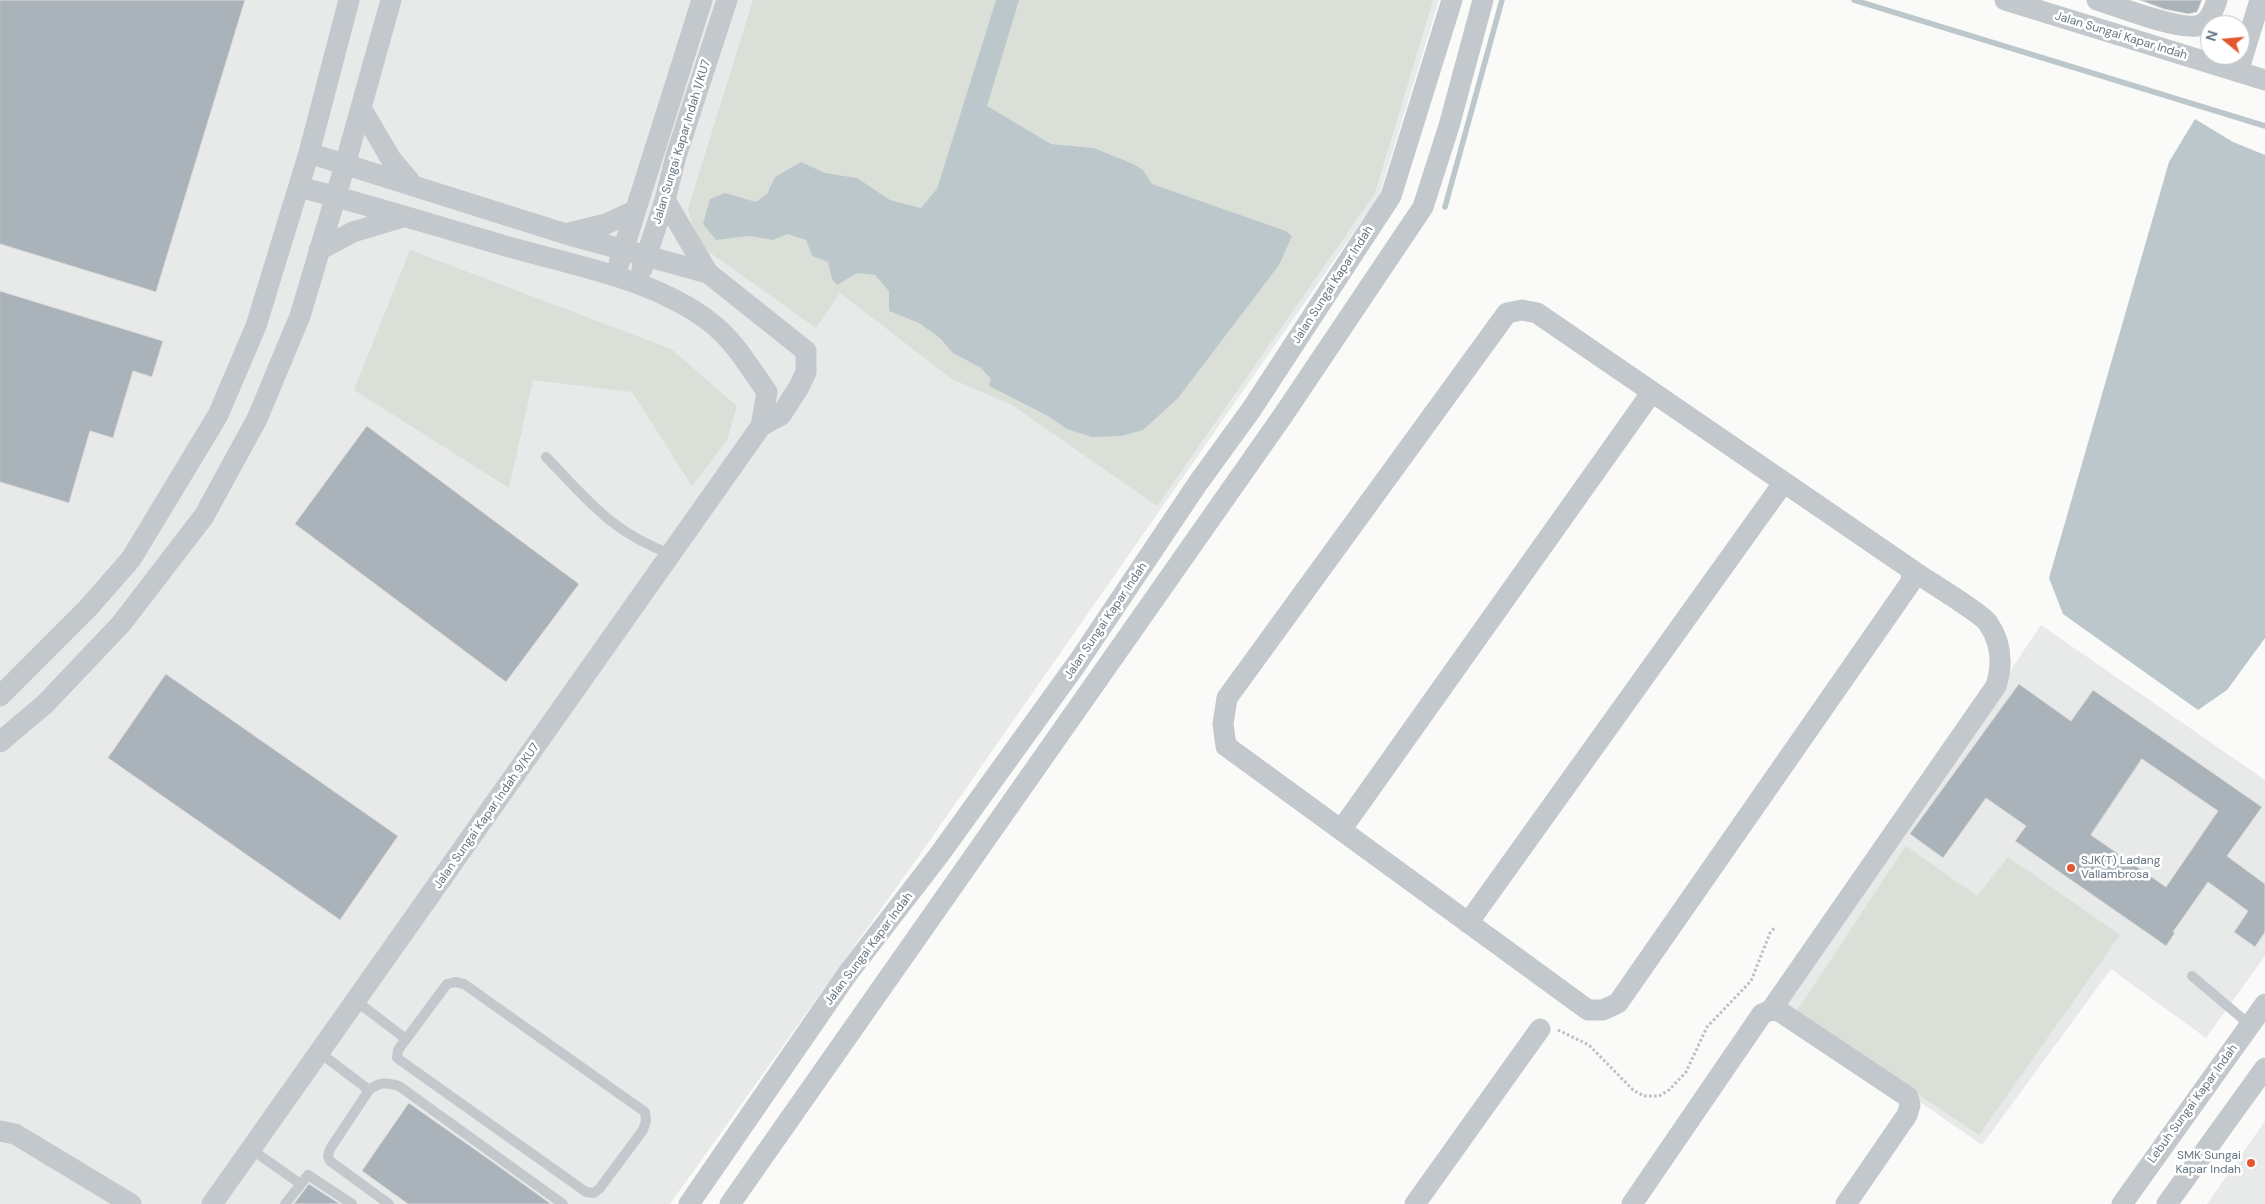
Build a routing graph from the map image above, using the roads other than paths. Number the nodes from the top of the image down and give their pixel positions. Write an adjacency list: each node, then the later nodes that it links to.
1 (349, 0): 14 (street)
2 (391, 0): 13 (street)
3 (702, 0): 20 (street, Jalan Sungai Kapar Indah 1/KU7)
4 (727, 0): 18 (street, Jalan Sungai Kapar Indah 1/KU7)
5 (1452, 0): 59 (street, Jalan Sungai Kapar Indah)
6 (1483, 0): 52 (street, Jalan Sungai Kapar Indah)
7 (2005, 0): 11 (street, Jalan Sungai Kapar Indah)
8 (2097, 0): 9 (street)
9 (2217, 0)
10 (2260, 0): 11 (street)
11 (2238, 72): 12 (street, Jalan Sungai Kapar Indah)
12 (2265, 80)
13 (361, 108): 15 (street); 16 (street)
14 (309, 153): 15 (street); 17 (street)
15 (346, 165): 16 (street); 19 (street)
16 (412, 184): 22 (street)
17 (299, 187): 19 (street); 35 (street)
18 (667, 191): 25 (street, Jalan Sungai Kapar Indah 1/KU7); 26 (street)
19 (335, 196): 21 (street); 24 (street)
20 (636, 205): 22 (street); 23 (street, Jalan Sungai Kapar Indah 1/KU7)
21 (403, 216): 24 (street); 27 (street)
22 (566, 234): 23 (street)
23 (623, 249): 25 (street); 27 (street, Jalan Sungai Kapar Indah 1/KU7)
24 (319, 250): 36 (street)
25 (647, 257): 26 (street); 28 (street, Jalan Sungai Kapar Indah 1/KU7)
26 (708, 273): 30 (street)
27 (615, 278): 28 (street)
28 (637, 285): 30 (street)
29 (1652, 392): 32 (street); 37 (street); 37 (street)
30 (761, 426): 33 (street, Jalan Sungai Kapar Indah 9/KU7)
31 (546, 457): 33 (lane)
32 (1784, 482): 34 (street); 38 (street)
33 (661, 550): 40 (street, Jalan Sungai Kapar Indah 9/KU7)
34 (1912, 570): 38 (street); 42 (street)
35 (0, 696)
36 (0, 742)
37 (1341, 830): 38 (street)
38 (1468, 922)
39 (2192, 976): 43 (lane)
40 (356, 1001): 45 (lane); 46 (street, Jalan Sungai Kapar Indah 9/KU7)
41 (2265, 1004): 43 (street, Lebuh Sungai Kapar Indah)
42 (1771, 1010): 61 (street); 62 (street)
43 (2250, 1025): 63 (street, Lebuh Sungai Kapar Indah)
44 (1548, 1029): 60 (street)
45 (406, 1039): 45 (lane)
46 (319, 1052): 48 (lane); 50 (street, Jalan Sungai Kapar Indah 9/KU7)
47 (2265, 1068): 64 (street)
48 (369, 1090): 57 (lane); 58 (lane)
49 (0, 1131): 53 (street)
50 (251, 1149): 51 (lane); 54 (street, Jalan Sungai Kapar Indah 9/KU7)
51 (299, 1183): 55 (lane); 56 (lane)
52 (736, 1200)
53 (131, 1204)
54 (212, 1204)
55 (285, 1204)
56 (352, 1204)
57 (388, 1204)
58 (563, 1204)
59 (689, 1204)
60 (1415, 1204)
61 (1632, 1204)
62 (1846, 1204)
63 (2122, 1204)
64 (2166, 1204)

